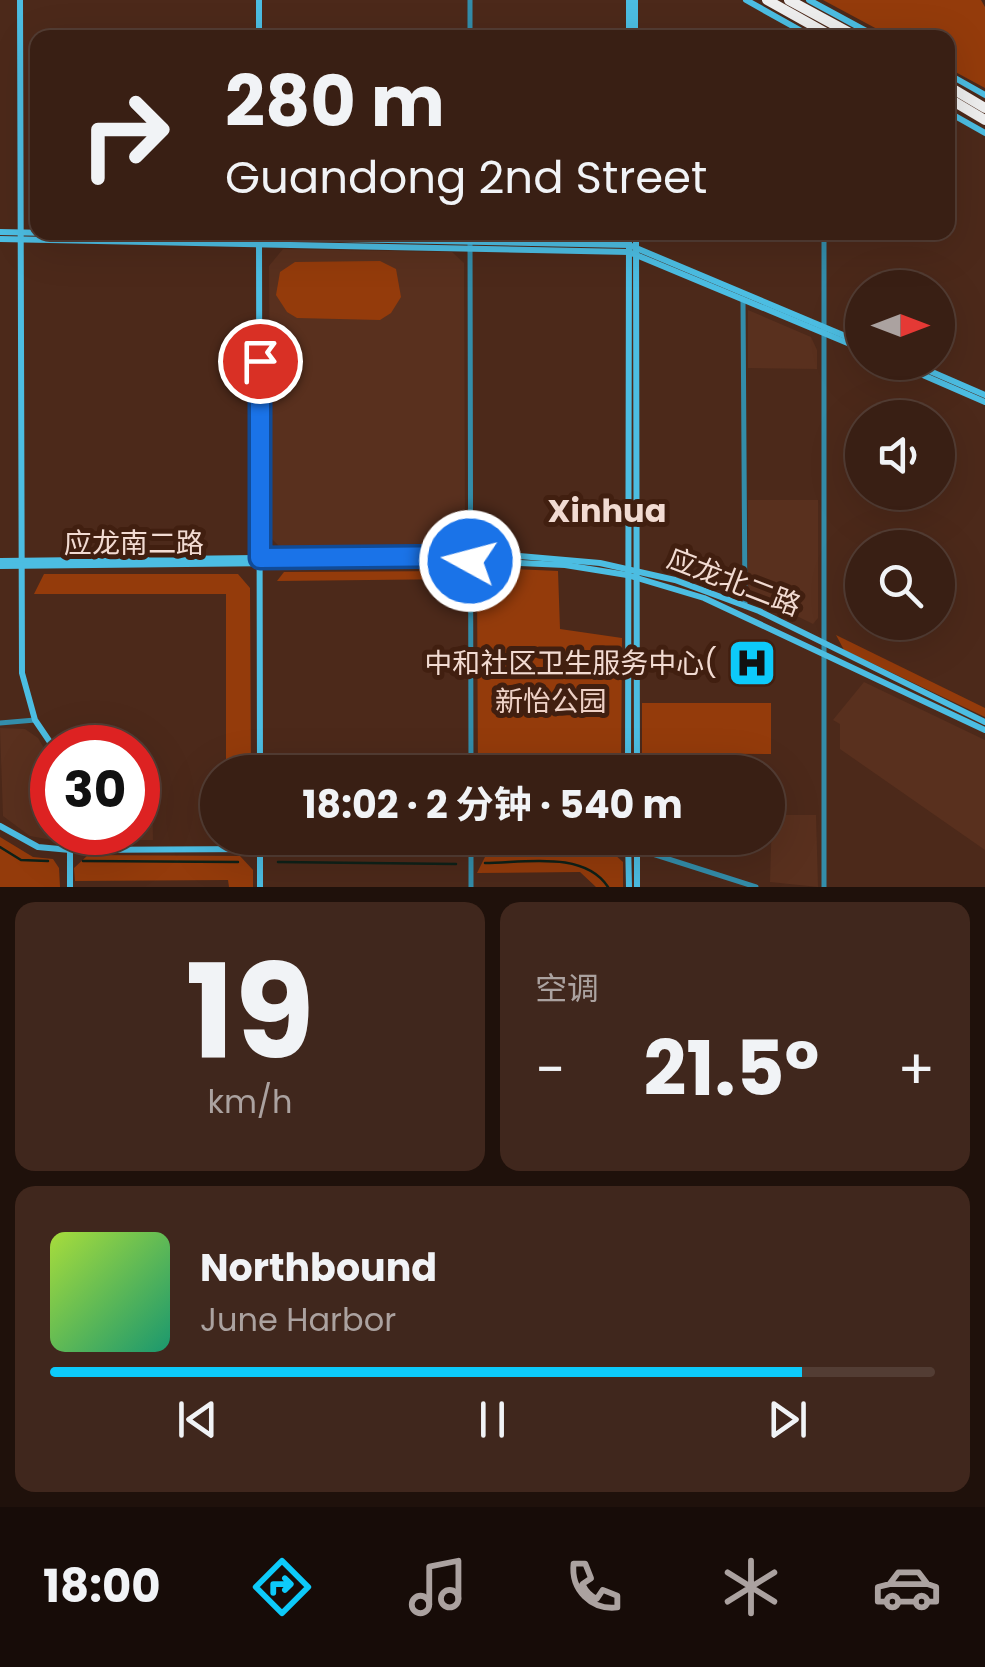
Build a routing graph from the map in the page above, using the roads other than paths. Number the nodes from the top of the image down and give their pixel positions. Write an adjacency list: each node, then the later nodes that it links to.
1 (20, 0): 25 (street)
2 (259, 0): 9 (street)
3 (470, 0): 10 (street)
4 (632, 0): 11 (street)
5 (746, 0): 12 (street)
6 (767, 0): 13 (highway)
7 (789, 0): 14 (highway)
8 (809, 0): 15 (street)
9 (259, 30)
10 (470, 30)
11 (632, 30)
12 (800, 30)
13 (831, 30)
14 (834, 30)
15 (864, 30)
16 (955, 78): 18 (street)
17 (955, 90): 20 (highway)
18 (983, 94)
19 (955, 108): 22 (highway)
20 (985, 108)
21 (955, 112): 23 (street)
22 (985, 120)
23 (985, 133)
24 (0, 236): 25 (street)
25 (23, 236): 26 (street); 43 (street)
26 (30, 236)
27 (260, 240): 41 (street)
28 (339, 240): 32 (street)
29 (470, 240): 32 (street)
30 (632, 240): 33 (street)
31 (824, 240): 35 (street)
32 (470, 245): 33 (street); 40 (street)
33 (632, 250): 34 (street); 35 (street); 44 (street)
34 (743, 299): 35 (street); 45 (street)
35 (824, 330): 36 (street); 46 (street)
36 (845, 339)
37 (939, 380): 39 (street)
38 (947, 380): 39 (street)
39 (985, 398)
40 (470, 558): 41 (street, 应龙南二路); 44 (street, 应龙南二路); 54 (street)
41 (260, 561): 43 (street, 应龙南二路); 53 (street)
42 (0, 564): 43 (street, 应龙南二路)
43 (24, 564): 48 (street)
44 (632, 573): 45 (street, 应龙北二路); 47 (street, 应龙北二路); 55 (street); 56 (street)
45 (745, 606): 46 (street, 应龙北二路)
46 (824, 642): 47 (street); 49 (street, 应龙北二路)
47 (824, 653): 52 (street, 应龙北二路); 73 (street)
48 (35, 720): 50 (street); 51 (street)
49 (985, 722)
50 (0, 723)
51 (38, 725)
52 (985, 730)
53 (260, 755)
54 (471, 755)
55 (628, 755)
56 (636, 755)
57 (0, 826): 58 (street)
58 (30, 843)
59 (200, 849): 60 (street)
60 (160, 850)
61 (70, 855): 67 (street)
62 (260, 855): 68 (street)
63 (471, 855): 69 (street)
64 (632, 855): 70 (street)
65 (634, 855): 71 (street)
66 (655, 855): 72 (street)
67 (70, 887)
68 (260, 887)
69 (471, 887)
70 (629, 887)
71 (637, 887)
72 (756, 887)
73 (824, 887)

